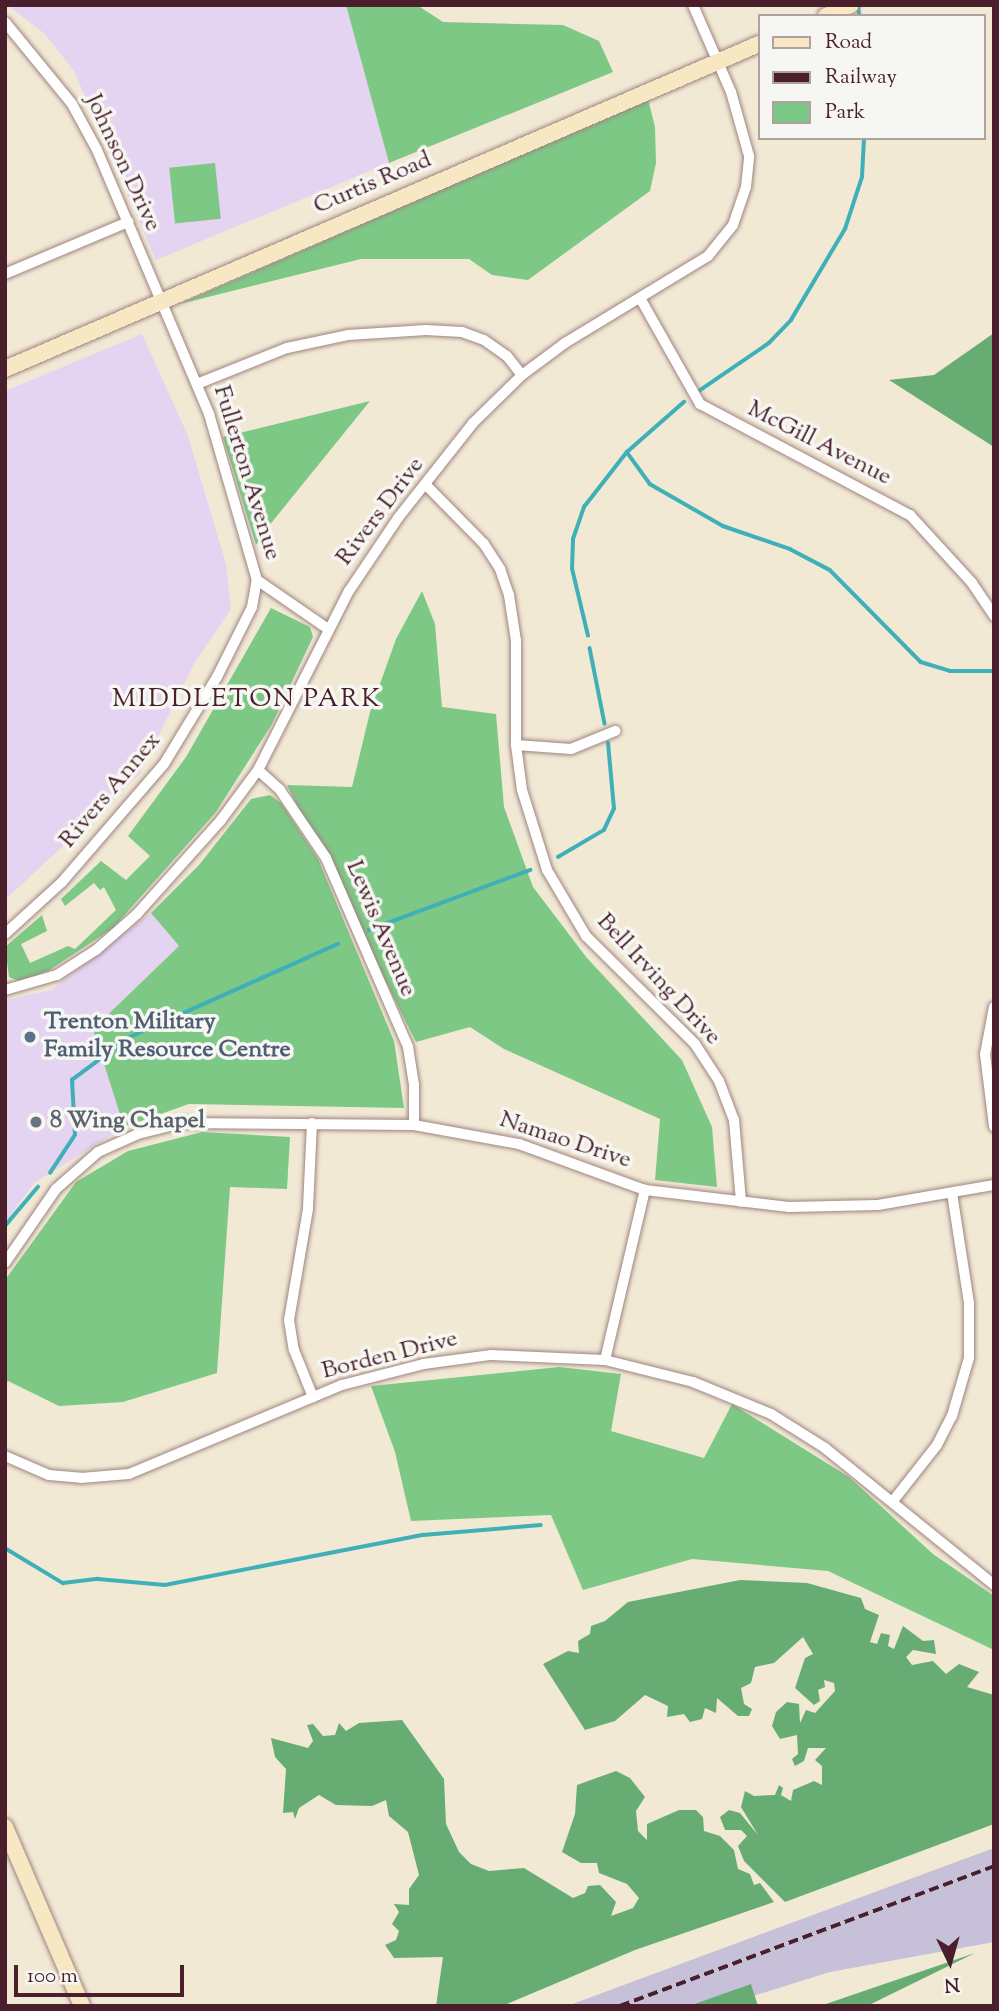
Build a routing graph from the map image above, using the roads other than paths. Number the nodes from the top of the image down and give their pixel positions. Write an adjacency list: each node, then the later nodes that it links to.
1 (693, 5): 4 (street, Rivers Drive)
2 (5, 22): 5 (street, Johnson Drive)
3 (758, 44): 4 (main road, Curtis Road)
4 (719, 61): 7 (street, Rivers Drive); 8 (main road, Curtis Road)
5 (128, 222): 6 (street); 8 (street, Johnson Drive)
6 (5, 274)
7 (640, 298): 10 (street, Rivers Drive); 14 (street, McGill Avenue)
8 (160, 299): 9 (main road, Curtis Road); 11 (street, Fullerton Avenue)
9 (5, 369)
10 (522, 375): 11 (street); 12 (street, Rivers Drive)
11 (197, 384): 13 (street, Fullerton Avenue)
12 (427, 486): 15 (street, Rivers Drive); 17 (street, Bell Irving Drive)
13 (257, 580): 15 (street, Fullerton Avenue); 19 (street, Rivers Annex)
14 (994, 616)
15 (328, 629): 18 (street, Rivers Drive)
16 (615, 731): 17 (street)
17 (516, 744): 28 (street, Bell Irving Drive)
18 (258, 770): 20 (street, Rivers Drive); 23 (street, Lewis Avenue)
19 (5, 934)
20 (5, 990)
21 (994, 1007): 24 (street)
22 (312, 1123): 23 (street, Namao Drive); 29 (street, Namao Drive); 31 (street)
23 (414, 1125): 26 (street, Namao Drive)
24 (994, 1126)
25 (994, 1185): 27 (street, Namao Drive)
26 (645, 1190): 28 (street, Namao Drive); 30 (street)
27 (952, 1193): 28 (street, Namao Drive); 33 (street)
28 (741, 1202)
29 (5, 1263)
30 (605, 1360): 31 (street, Borden Drive); 33 (street, Borden Drive)
31 (313, 1397): 32 (street, Borden Drive)
32 (5, 1455)
33 (893, 1501): 34 (street, Borden Drive)
34 (994, 1585)
35 (5, 1827): 36 (main road)
36 (82, 2006)

